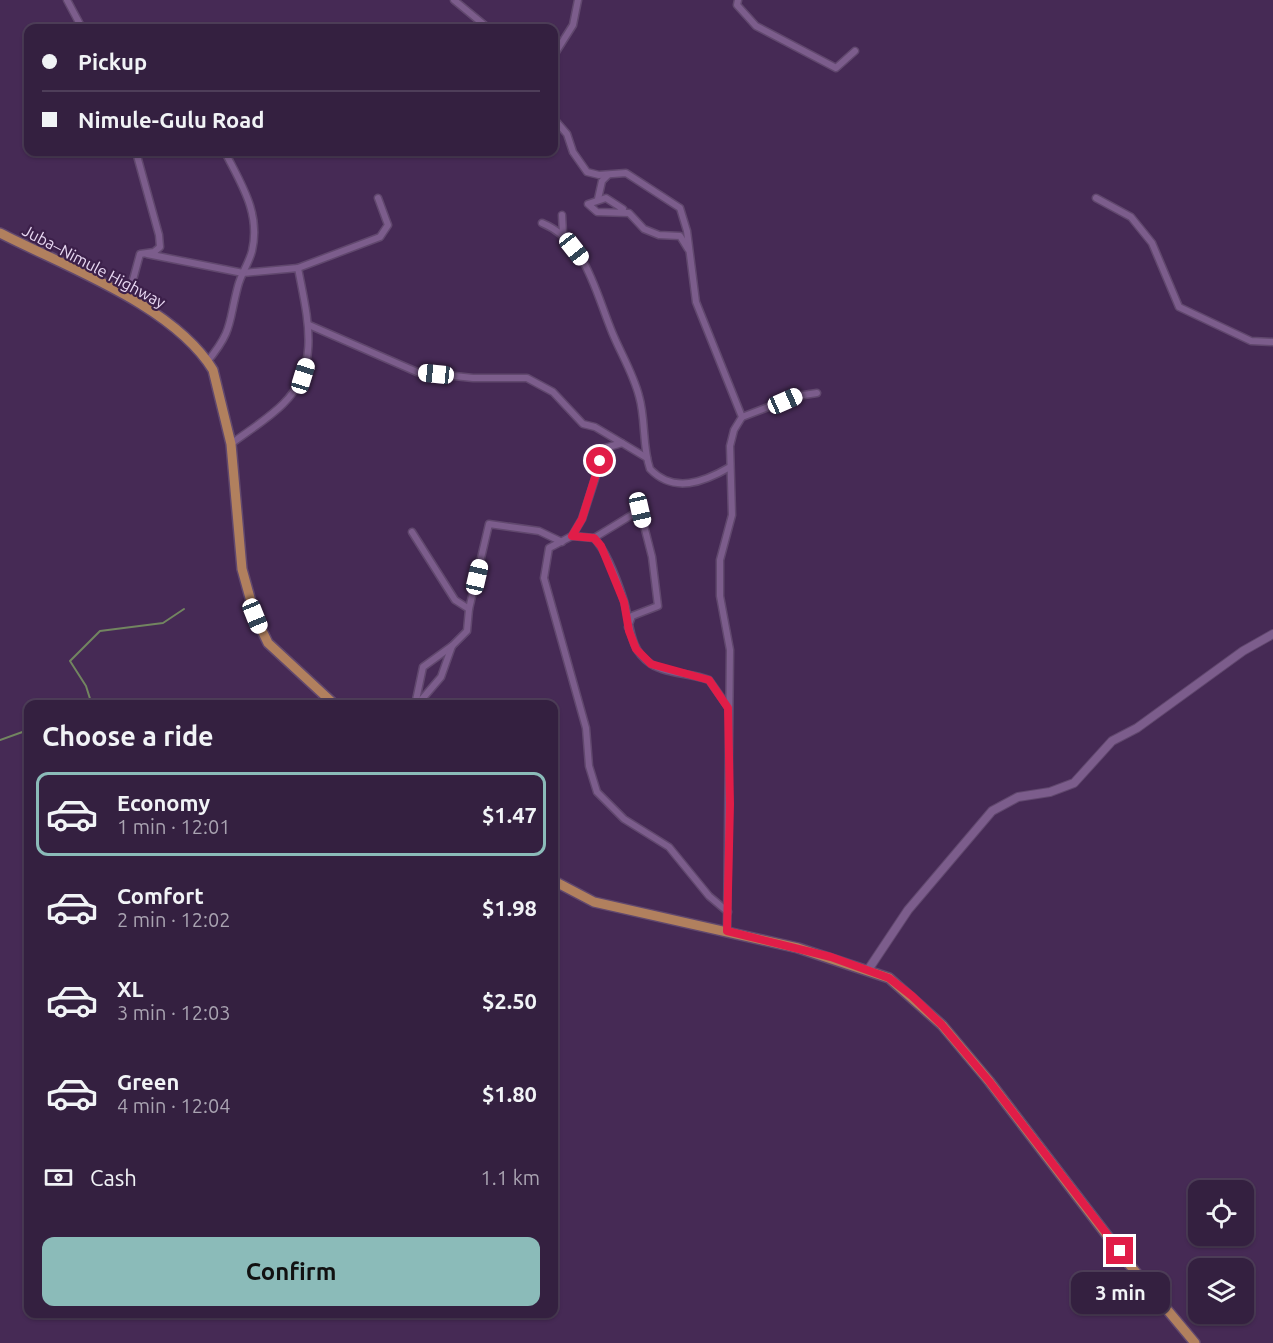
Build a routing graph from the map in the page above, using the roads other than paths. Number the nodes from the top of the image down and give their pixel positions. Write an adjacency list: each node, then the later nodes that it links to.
1 (67, 0): 5 (street)
2 (454, 0): 6 (street)
3 (578, 0): 7 (street)
4 (738, 0): 8 (street)
5 (80, 24)
6 (483, 24)
7 (558, 48)
8 (855, 51)
9 (558, 124): 12 (street)
10 (137, 156): 22 (street)
11 (227, 156): 24 (street)
12 (609, 174): 15 (street); 21 (street)
13 (378, 198): 23 (street)
14 (1096, 198): 27 (street)
15 (598, 199): 16 (street); 16 (street)
16 (622, 211): 21 (street)
17 (562, 215): 20 (street)
18 (542, 223): 20 (street)
19 (0, 233): 25 (main road, Juba–Nimule Highway)
20 (563, 234): 33 (street)
21 (690, 252): 30 (street)
22 (147, 254): 24 (street); 25 (street)
23 (298, 268): 24 (street); 26 (street)
24 (243, 273): 28 (street)
25 (128, 298): 28 (main road, Juba–Nimule Highway)
26 (309, 325): 31 (street); 32 (street)
27 (1273, 342)
28 (207, 362): 31 (main road, Juba–Nimule Highway)
29 (817, 393): 30 (street)
30 (742, 417): 34 (street)
31 (231, 444): 43 (main road, Juba–Nimule Highway)
32 (622, 444): 33 (street); 36 (street)
33 (646, 458): 34 (street)
34 (730, 467): 46 (street)
35 (412, 532): 39 (street)
36 (572, 536): 37 (street); 38 (street)
37 (594, 538): 40 (street); 40 (street)
38 (562, 542): 39 (street); 48 (street)
39 (469, 609): 42 (street)
40 (628, 627): 46 (street)
41 (1273, 634): 50 (street)
42 (452, 645): 44 (street); 45 (street)
43 (330, 700)
44 (417, 700)
45 (420, 700)
46 (728, 708): 48 (street)
47 (558, 883): 49 (main road)
48 (728, 912): 49 (street)
49 (727, 931): 50 (main road)
50 (867, 970): 51 (main road)
51 (1195, 1343)

